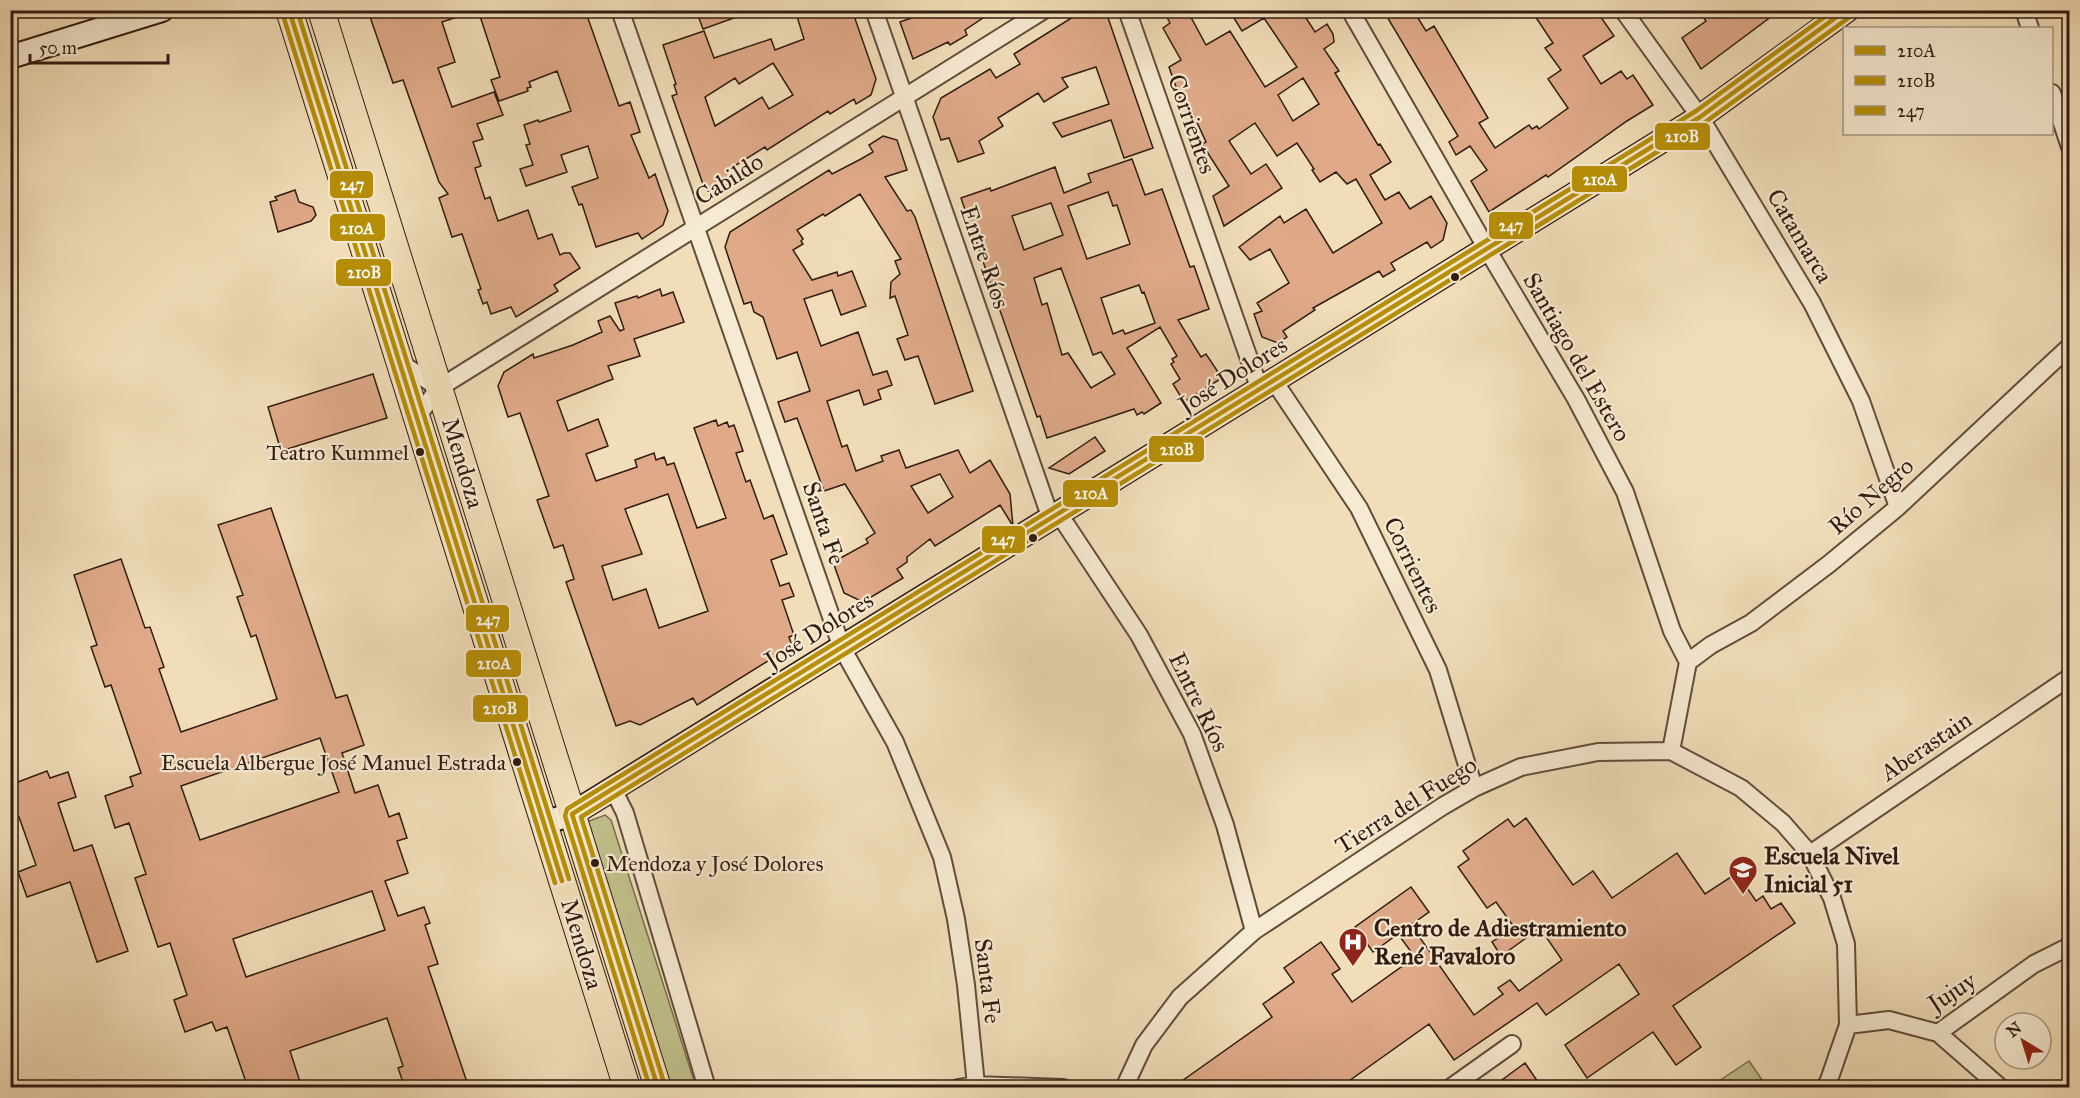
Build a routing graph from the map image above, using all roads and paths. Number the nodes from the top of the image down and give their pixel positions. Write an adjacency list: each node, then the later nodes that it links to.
1 (162, 10): 13 (street)
2 (289, 10): 21 (main road, Mendoza)
3 (321, 10): 23 (main road, Mendoza)
4 (620, 10): 18 (street, Santa Fe)
5 (874, 10): 15 (street, Entre Ríos)
6 (1044, 10): 15 (street, Cabildo)
7 (1127, 10): 22 (street, Corrientes)
8 (1350, 10): 19 (street, Santiago del Estero)
9 (1623, 10): 16 (street, Catamarca)
10 (1847, 10): 16 (street, José Dolores)
11 (2024, 10): 12 (street)
12 (2030, 27)
13 (10, 57)
14 (2053, 96): 17 (street)
15 (904, 98): 18 (street, Cabildo); 26 (street, Entre Ríos)
16 (1700, 117): 19 (street, José Dolores); 25 (street, Catamarca)
17 (2070, 147)
18 (696, 228): 23 (street, Cabildo); 27 (street, Santa Fe)
19 (1487, 249): 22 (street, José Dolores); 28 (street, Santiago del Estero)
20 (2070, 346): 25 (street, Río Negro)
21 (399, 362): 23 (street); 24 (main road, Mendoza)
22 (1267, 386): 26 (street, José Dolores); 31 (street, Corrientes)
23 (439, 388): 24 (street, Cabildo); 33 (main road, Mendoza)
24 (416, 418): 34 (main road, Mendoza)
25 (1898, 507): 28 (street, Río Negro)
26 (1055, 517): 27 (street, José Dolores); 36 (street, Entre Ríos)
27 (842, 648): 32 (street, José Dolores); 41 (street, Santa Fe)
28 (1688, 662): 30 (street)
29 (2070, 677): 35 (street, Aberastain)
30 (1671, 752): 31 (street, Tierra del Fuego); 35 (street, Tierra del Fuego)
31 (1474, 788): 36 (street, Tierra del Fuego)
32 (613, 789): 33 (street, José Dolores); 45 (street)
33 (572, 814): 34 (street, José Dolores); 44 (main road, Mendoza)
34 (544, 823): 43 (main road, Mendoza)
35 (1810, 854): 38 (street, Tierra del Fuego)
36 (1254, 931): 42 (street, Tierra del Fuego)
37 (2070, 946): 39 (street, Jujuy)
38 (1848, 1025): 39 (street, Jujuy); 50 (street, Tierra del Fuego)
39 (1938, 1033): 51 (street)
40 (1512, 1044): 49 (street)
41 (976, 1084): 46 (street); 47 (street)
42 (1124, 1087): 48 (street)
43 (627, 1088)
44 (658, 1088)
45 (707, 1088)
46 (958, 1088)
47 (1063, 1088)
48 (1110, 1088)
49 (1450, 1088)
50 (1825, 1088)
51 (2001, 1088)

